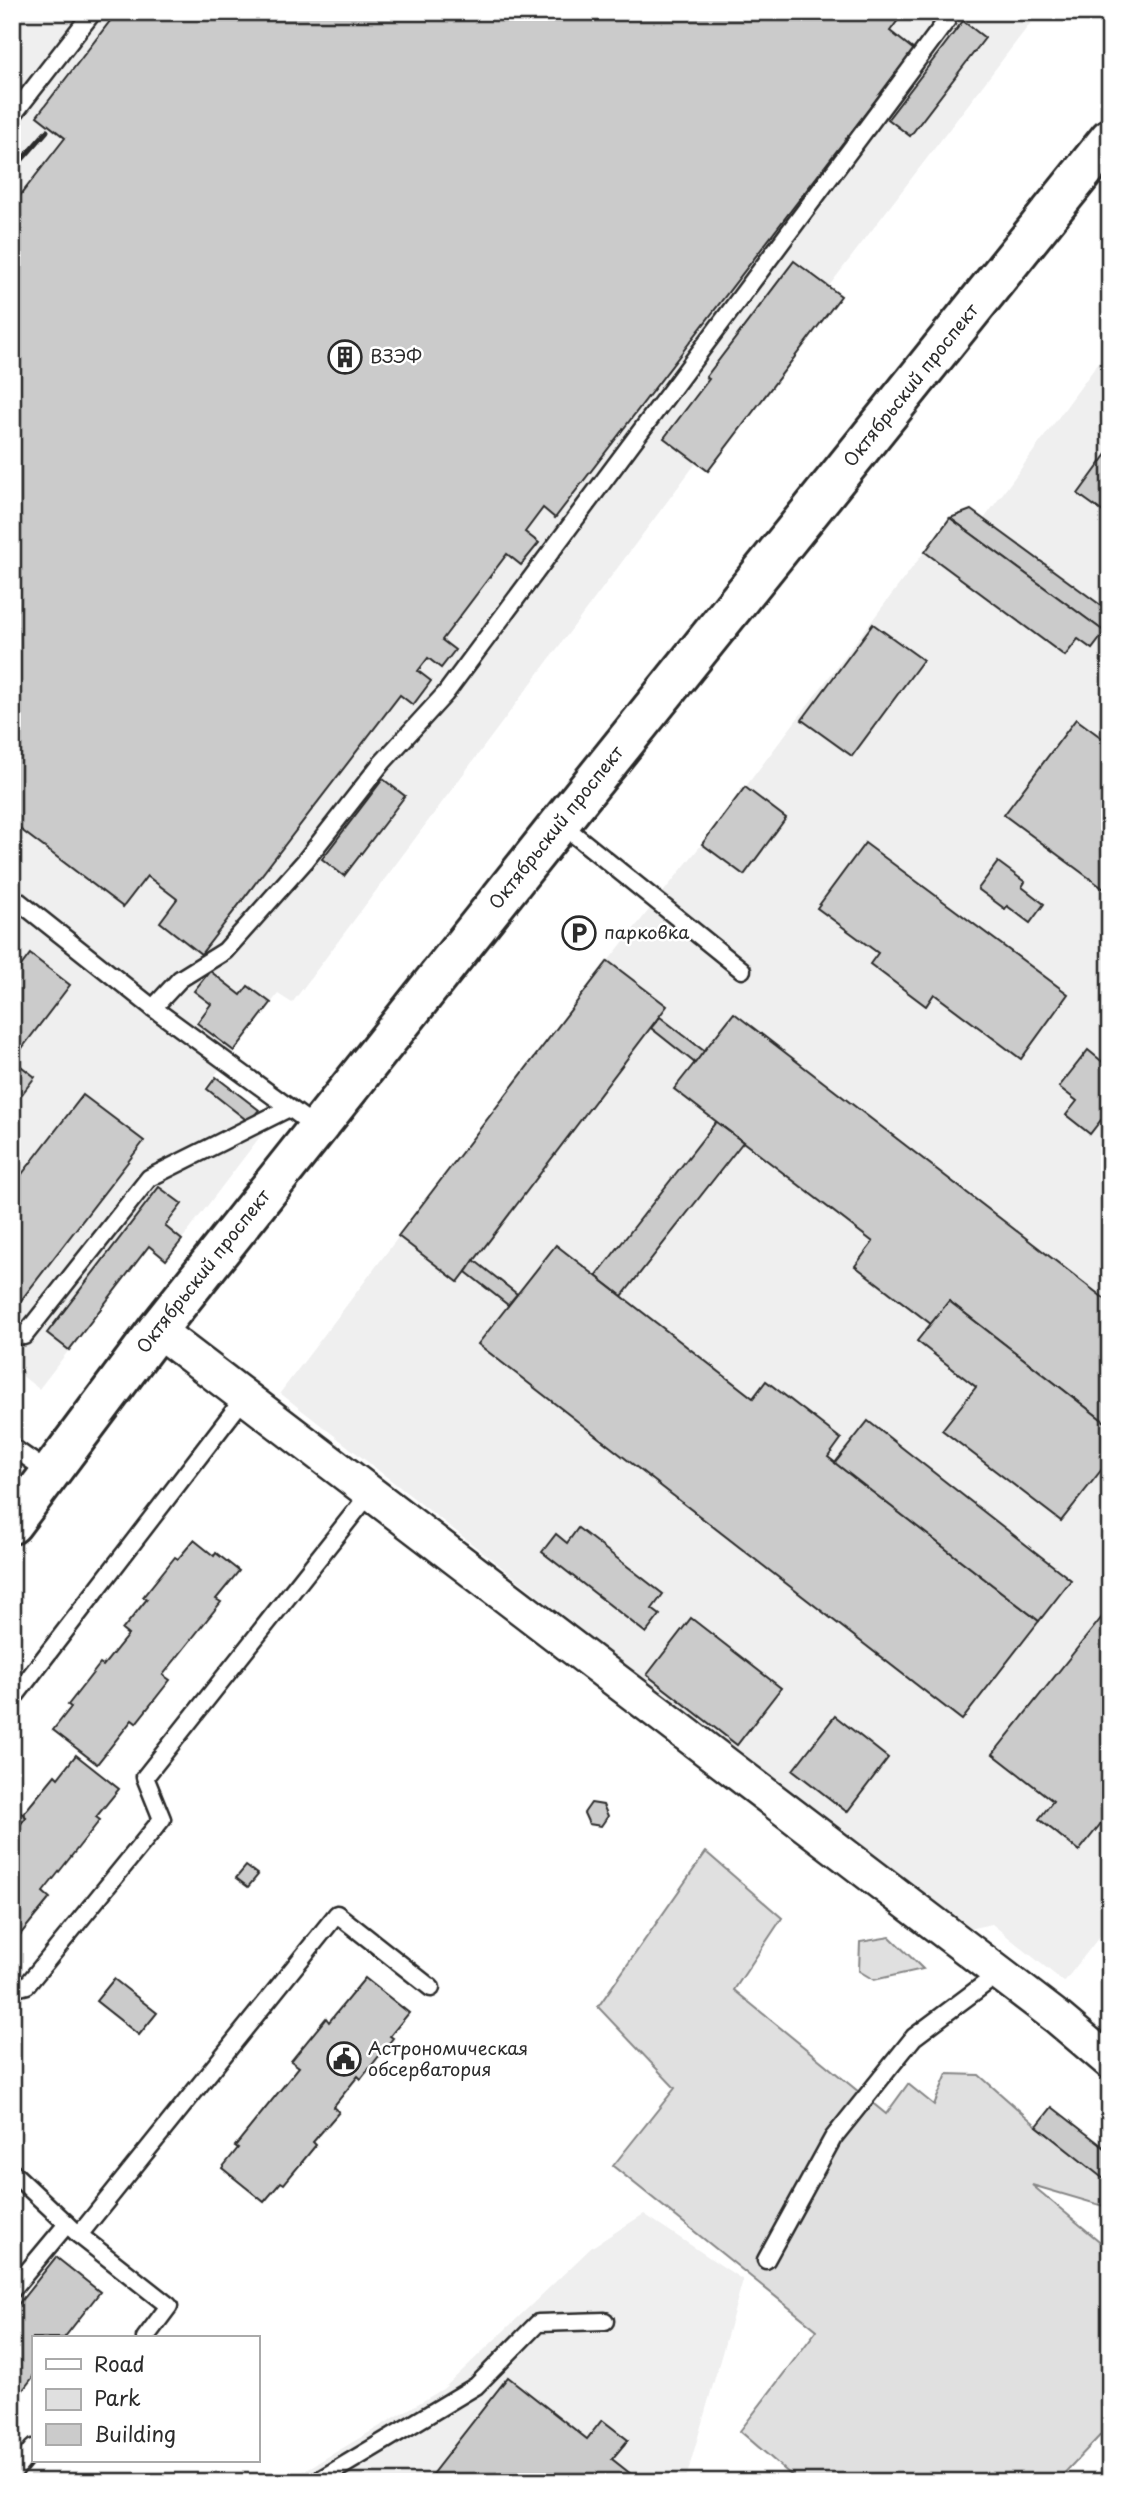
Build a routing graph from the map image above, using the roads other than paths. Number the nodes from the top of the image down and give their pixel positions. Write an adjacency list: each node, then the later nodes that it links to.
1 (93, 12): 3 (lane)
2 (948, 12): 8 (lane)
3 (12, 116)
4 (1110, 138): 5 (main road, Октябрьский проспект)
5 (560, 822): 7 (lane); 9 (main road, Октябрьский проспект)
6 (12, 896): 8 (lane)
7 (742, 970)
8 (153, 1008): 9 (lane)
9 (303, 1118): 10 (main road, Октябрьский проспект); 11 (lane)
10 (157, 1330): 12 (street); 14 (main road, Октябрьский проспект)
11 (24, 1336)
12 (244, 1398): 15 (street); 17 (lane)
13 (12, 1447): 14 (lane)
14 (51, 1474): 16 (main road, Октябрьский проспект)
15 (370, 1493): 18 (street); 20 (lane)
16 (12, 1524)
17 (12, 1700)
18 (998, 1974): 21 (street); 24 (lane)
19 (431, 1988): 23 (lane)
20 (12, 1989)
21 (1110, 2062)
22 (12, 2172): 23 (lane)
23 (73, 2229): 25 (lane); 27 (lane)
24 (766, 2260)
25 (12, 2290)
26 (605, 2321): 30 (lane)
27 (146, 2336)
28 (32, 2449): 29 (lane)
29 (12, 2474)
30 (316, 2482)

